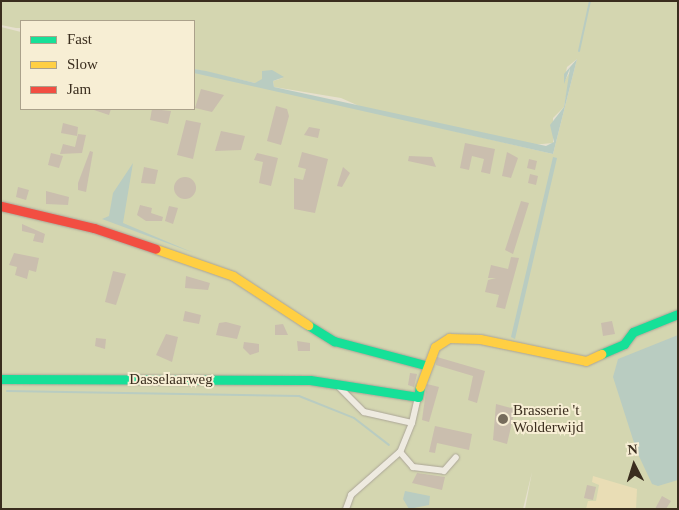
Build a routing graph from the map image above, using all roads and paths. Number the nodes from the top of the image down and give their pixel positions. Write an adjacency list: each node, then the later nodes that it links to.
1 (1, 206): 3 (street)
2 (678, 314): 3 (street)
3 (425, 364): 6 (street)
4 (1, 379): 5 (street, Dasselaarweg)
5 (340, 388): 6 (street, Dasselaarweg); 7 (street)
6 (418, 397): 7 (street)
7 (412, 423): 8 (street)
8 (400, 452): 9 (street); 10 (street)
9 (456, 457)
10 (346, 509)

